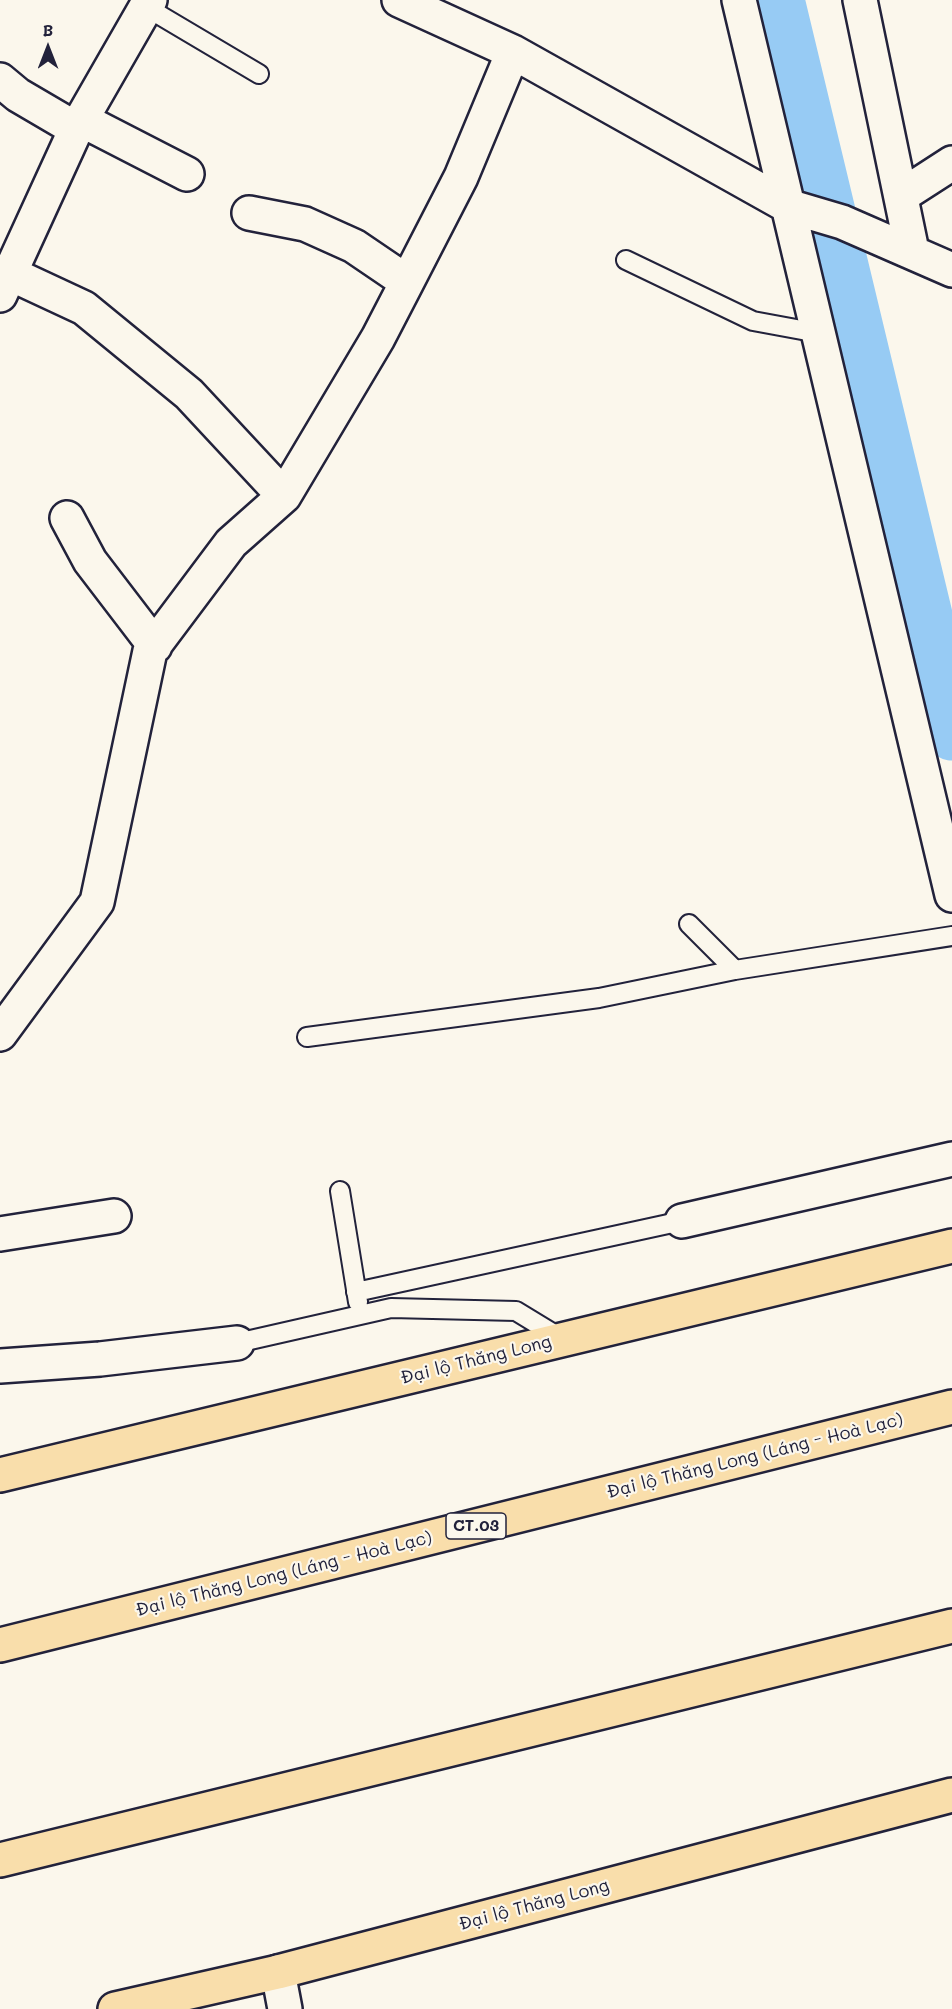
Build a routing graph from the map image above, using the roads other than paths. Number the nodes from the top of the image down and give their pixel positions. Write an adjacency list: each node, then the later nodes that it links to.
1 (399, 0): 5 (street)
2 (740, 0): 12 (street)
3 (860, 0): 11 (street)
4 (148, 4): 6 (lane); 8 (street)
5 (513, 52): 12 (street); 17 (street)
6 (259, 74)
7 (0, 80): 8 (street)
8 (79, 124): 10 (street); 18 (street)
9 (952, 163): 11 (street)
10 (187, 174)
11 (901, 196): 14 (street)
12 (788, 206): 14 (street); 19 (street)
13 (249, 213): 17 (street)
14 (912, 251): 16 (street)
15 (626, 260): 19 (lane)
16 (952, 270)
17 (407, 282): 20 (street)
18 (5, 284): 20 (street)
19 (818, 333): 23 (street)
20 (284, 496): 22 (street)
21 (68, 518): 22 (street)
22 (154, 646): 27 (street)
23 (952, 895)
24 (689, 924): 26 (lane)
25 (952, 936): 26 (lane)
26 (735, 970): 28 (lane)
27 (0, 1034)
28 (307, 1037)
29 (952, 1159): 32 (street)
30 (340, 1191): 35 (lane)
31 (114, 1216): 33 (street)
32 (682, 1221): 35 (lane)
33 (0, 1234)
34 (952, 1246): 37 (main road, Đại lộ Thăng Long)
35 (356, 1292): 36 (lane)
36 (360, 1316): 37 (lane); 38 (lane)
37 (562, 1339): 41 (main road, Đại lộ Thăng Long)
38 (237, 1343): 39 (street)
39 (0, 1366)
40 (952, 1407): 43 (main road, Đại lộ Thăng Long (Láng - Hoà Lạc) / CT.03)
41 (0, 1475)
42 (952, 1626): 45 (main road)
43 (0, 1645)
44 (952, 1795): 46 (main road, Đại lộ Thăng Long)
45 (0, 1860)
46 (278, 1972): 47 (main road, Đại lộ Thăng Long); 48 (street)
47 (115, 2009)
48 (285, 2009)

